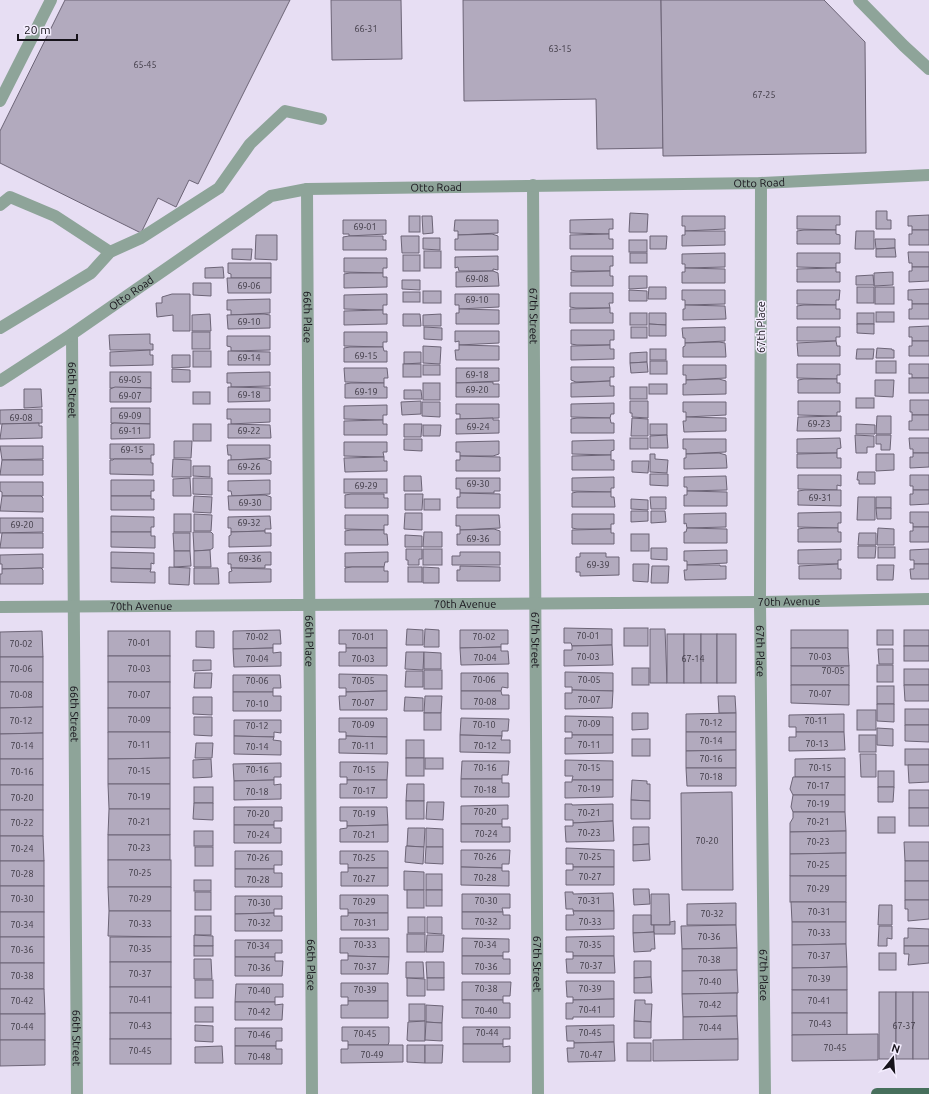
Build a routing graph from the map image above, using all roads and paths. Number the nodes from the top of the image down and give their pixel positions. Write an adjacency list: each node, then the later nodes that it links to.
1 (51, 0): 4 (street)
2 (859, 0): 3 (street)
3 (929, 69)
4 (0, 101)
5 (321, 119): 11 (street)
6 (929, 175): 7 (street, Otto Road)
7 (761, 183): 8 (street, Otto Road); 17 (street, 67th Place)
8 (533, 185): 9 (street, Otto Road); 16 (street, 67th Street)
9 (307, 189): 13 (street, Otto Road); 18 (street, 66th Place)
10 (0, 205): 11 (street)
11 (110, 252): 12 (street)
12 (0, 328)
13 (72, 334): 14 (street, Otto Road); 20 (street, 66th Street)
14 (0, 381)
15 (929, 599): 17 (street, 70th Avenue)
16 (537, 602): 17 (street, 70th Avenue); 18 (street, 70th Avenue); 23 (street, 67th Street)
17 (760, 602): 24 (street, 67th Place)
18 (310, 604): 20 (street, 70th Avenue); 22 (street, 66th Place)
19 (0, 607): 20 (street, 70th Avenue)
20 (74, 608): 21 (street, 66th Street)
21 (77, 1094)
22 (312, 1094)
23 (538, 1094)
24 (765, 1094)
25 (877, 1094): 26 (main road)
26 (929, 1094)

